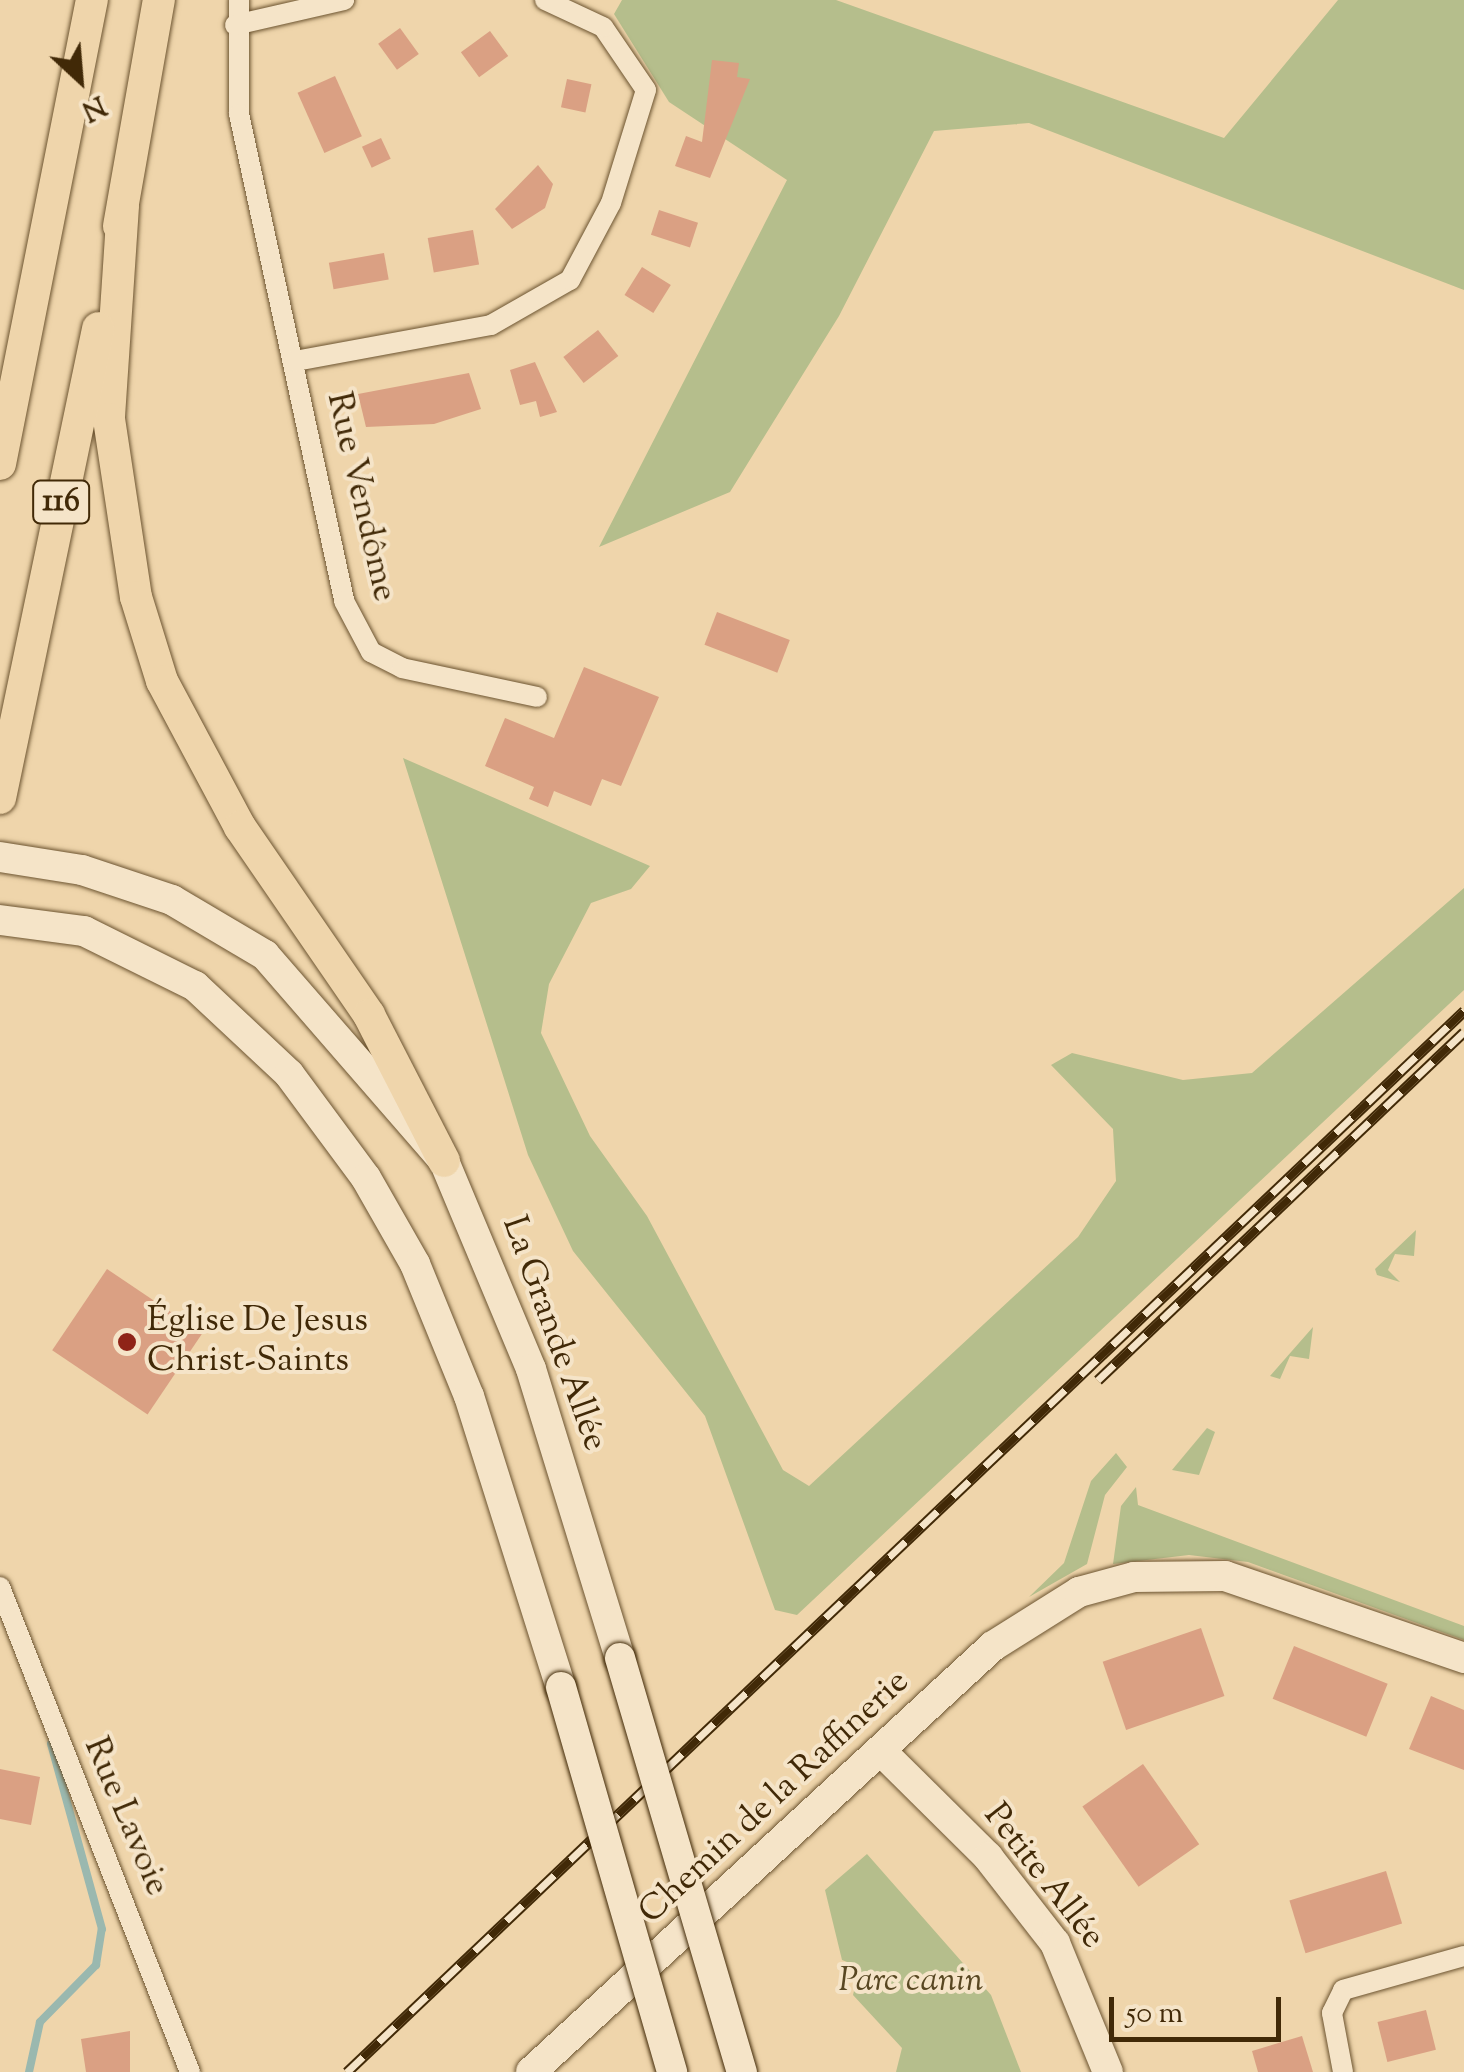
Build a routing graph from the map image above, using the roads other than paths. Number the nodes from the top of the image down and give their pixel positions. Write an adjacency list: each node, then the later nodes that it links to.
1 (92, 0): 9 (main road, 116)
2 (159, 0): 7 (main road, 116)
3 (239, 0): 6 (street, Rue Vendôme)
4 (344, 0): 6 (street)
5 (545, 0): 8 (street, Rue Vendôme)
6 (235, 25): 8 (street, Rue Vendôme)
7 (123, 206): 11 (main road, 116); 14 (main road)
8 (295, 360): 10 (street, Rue Vendôme)
9 (0, 464)
10 (537, 697)
11 (0, 798)
12 (0, 857): 14 (street, La Grande Allée)
13 (0, 920): 21 (street, bridge)
14 (444, 1161): 22 (street, La Grande Allée, bridge)
15 (0, 1587): 19 (street, Rue Lavoie)
16 (1464, 1658): 17 (street, Chemin de la Raffinerie)
17 (882, 1752): 20 (street, Chemin de la Raffinerie); 23 (street, Petite Allée)
18 (1464, 1956): 24 (street)
19 (190, 2072)
20 (531, 2072)
21 (672, 2072)
22 (742, 2072)
23 (1108, 2072)
24 (1344, 2072)

